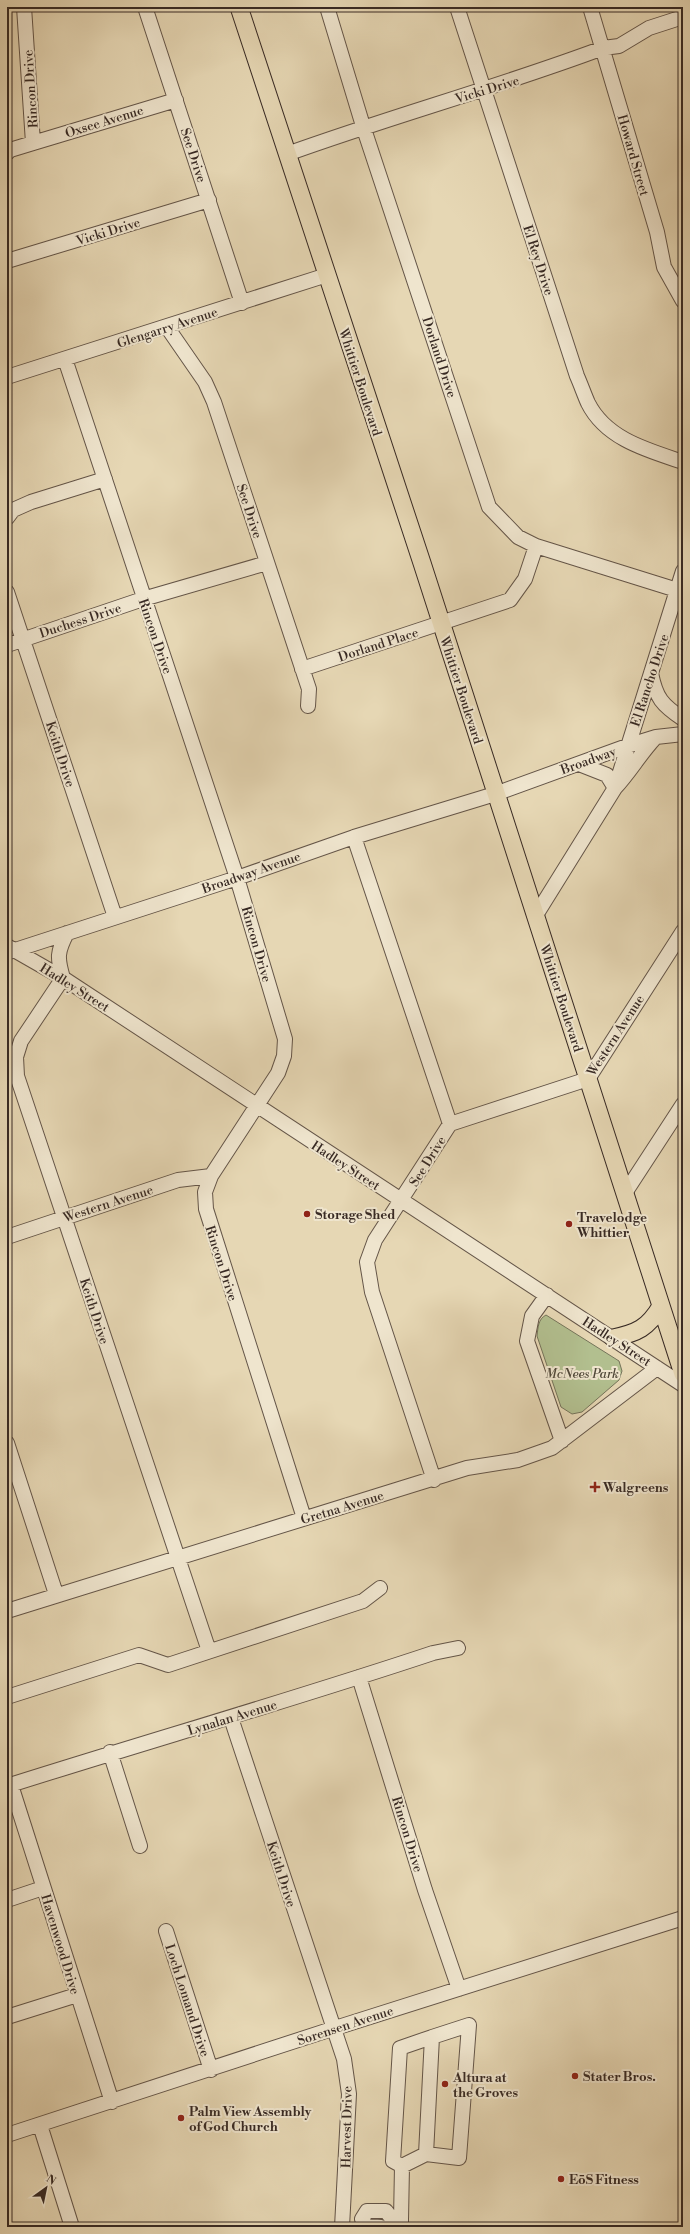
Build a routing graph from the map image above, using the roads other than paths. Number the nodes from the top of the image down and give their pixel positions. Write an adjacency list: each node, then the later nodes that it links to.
1 (24, 7): 12 (street, Rincon Drive)
2 (145, 7): 10 (street, See Drive)
3 (239, 7): 14 (main road, Whittier Boulevard)
4 (327, 7): 11 (street, Dorland Drive)
5 (457, 7): 9 (street, El Rey Drive)
6 (590, 7): 8 (street, Howard Street)
7 (683, 17): 8 (street, Vicki Drive)
8 (603, 48): 9 (street, Vicki Drive); 18 (street, Howard Street)
9 (484, 90): 11 (street, Vicki Drive); 23 (street, El Rey Drive)
10 (176, 100): 12 (street, Oxsee Avenue); 15 (street, See Drive)
11 (363, 126): 14 (street, Vicki Drive); 26 (street, Dorland Drive)
12 (33, 143): 13 (street, Rincon Drive)
13 (7, 153)
14 (287, 154): 17 (main road, Whittier Boulevard)
15 (209, 200): 16 (street, Vicki Drive); 19 (street, See Drive)
16 (7, 261)
17 (327, 275): 19 (street, Glengarry Avenue); 32 (main road, Whittier Boulevard)
18 (683, 301)
19 (242, 303): 20 (street, Glengarry Avenue)
20 (167, 327): 21 (street, Glengarry Avenue); 27 (street, See Drive)
21 (65, 359): 22 (street, Glengarry Avenue); 24 (street, Rincon Drive)
22 (7, 377)
23 (683, 462)
24 (105, 479): 25 (street); 31 (street, Rincon Drive)
25 (7, 518)
26 (536, 546): 29 (street, Dorland Drive); 32 (street, Dorland Place)
27 (267, 563): 31 (street, Duchess Drive); 35 (street, See Drive)
28 (683, 571): 29 (street, El Rancho Drive)
29 (677, 590): 36 (street, El Rancho Drive)
30 (7, 592): 33 (street, Keith Drive)
31 (143, 599): 33 (street, Duchess Drive); 46 (street, Rincon Drive)
32 (440, 624): 35 (street, Dorland Place); 44 (main road, Whittier Boulevard)
33 (23, 639): 34 (street, Duchess Drive); 48 (street, Keith Drive)
34 (7, 644)
35 (302, 669): 37 (street, See Drive)
36 (651, 673): 38 (street); 41 (street, El Rancho Drive)
37 (308, 706)
38 (683, 719)
39 (683, 734): 40 (street, Broadway)
40 (656, 737): 41 (street, Broadway); 43 (street, El Rancho Drive)
41 (627, 746): 42 (street, Broadway); 43 (street, El Rancho Drive)
42 (579, 764): 43 (street); 44 (street, Broadway)
43 (615, 788): 47 (street, El Rancho Drive)
44 (495, 794): 45 (street, Broadway Avenue); 47 (main road, Whittier Boulevard)
45 (354, 837): 46 (street, Broadway Avenue); 56 (street, See Drive)
46 (237, 878): 48 (street, Broadway Avenue); 55 (street, Rincon Drive)
47 (536, 915): 53 (main road, Whittier Boulevard)
48 (115, 917): 50 (street, Broadway Avenue)
49 (683, 931): 53 (street, Western Avenue)
50 (67, 933): 51 (street, Broadway Avenue); 52 (street)
51 (9, 950): 52 (street, Hadley Street)
52 (63, 978): 55 (street, Hadley Street); 60 (street, Keith Drive)
53 (588, 1079): 56 (street, Western Avenue); 58 (main road, Whittier Boulevard)
54 (683, 1104): 58 (street)
55 (256, 1106): 57 (street, Rincon Drive); 59 (street, Hadley Street)
56 (450, 1124): 59 (street, See Drive)
57 (211, 1176): 60 (street, Western Avenue); 72 (street, Rincon Drive)
58 (625, 1193): 63 (main road, Whittier Boulevard)
59 (401, 1201): 62 (street, Hadley Street); 71 (street, See Drive)
60 (64, 1217): 61 (street, Western Avenue); 73 (street, Keith Drive)
61 (7, 1237)
62 (547, 1295): 64 (street, Hadley Street); 69 (street)
63 (661, 1306): 64 (main road); 65 (main road, Whittier Boulevard)
64 (613, 1338): 66 (street, Hadley Street)
65 (680, 1355): 67 (main road, Whittier Boulevard)
66 (657, 1368): 68 (street, Hadley Street); 69 (street, Gretna Avenue)
67 (683, 1374)
68 (683, 1385)
69 (562, 1441): 71 (street, Gretna Avenue)
70 (7, 1443): 75 (street)
71 (434, 1480): 72 (street, Gretna Avenue)
72 (304, 1518): 73 (street, Gretna Avenue)
73 (178, 1559): 75 (street, Gretna Avenue); 78 (street, Keith Drive)
74 (380, 1588): 78 (street)
75 (56, 1594): 76 (street, Gretna Avenue)
76 (7, 1611)
77 (458, 1648): 79 (street, Lynalan Avenue)
78 (209, 1651): 80 (street)
79 (359, 1677): 81 (street, Lynalan Avenue); 89 (street, Rincon Drive)
80 (7, 1697)
81 (231, 1718): 82 (street, Lynalan Avenue); 92 (street, Keith Drive)
82 (110, 1752): 83 (street, Lynalan Avenue); 84 (street)
83 (9, 1786): 85 (street, Havenwood Drive)
84 (140, 1846)
85 (43, 1888): 86 (street); 90 (street, Havenwood Drive)
86 (7, 1900)
87 (683, 1918): 89 (street, Sorensen Avenue)
88 (166, 1931): 94 (street, Loch Lomand Drive)
89 (459, 1989): 92 (street, Sorensen Avenue)
90 (77, 1995): 91 (street); 95 (street, Havenwood Drive)
91 (7, 2017)
92 (332, 2029): 94 (street, Sorensen Avenue); 101 (street, Harvest Drive)
93 (432, 2037): 98 (street); 98 (street); 99 (street)
94 (211, 2070): 95 (street, Sorensen Avenue)
95 (112, 2102): 96 (street, Sorensen Avenue)
96 (40, 2125): 97 (street, Sorensen Avenue); 103 (street)
97 (7, 2135)
98 (426, 2154): 99 (street)
99 (402, 2166): 102 (street)
100 (362, 2219): 101 (street); 102 (street); 102 (street)
101 (342, 2223)
102 (390, 2225)
103 (72, 2227)

